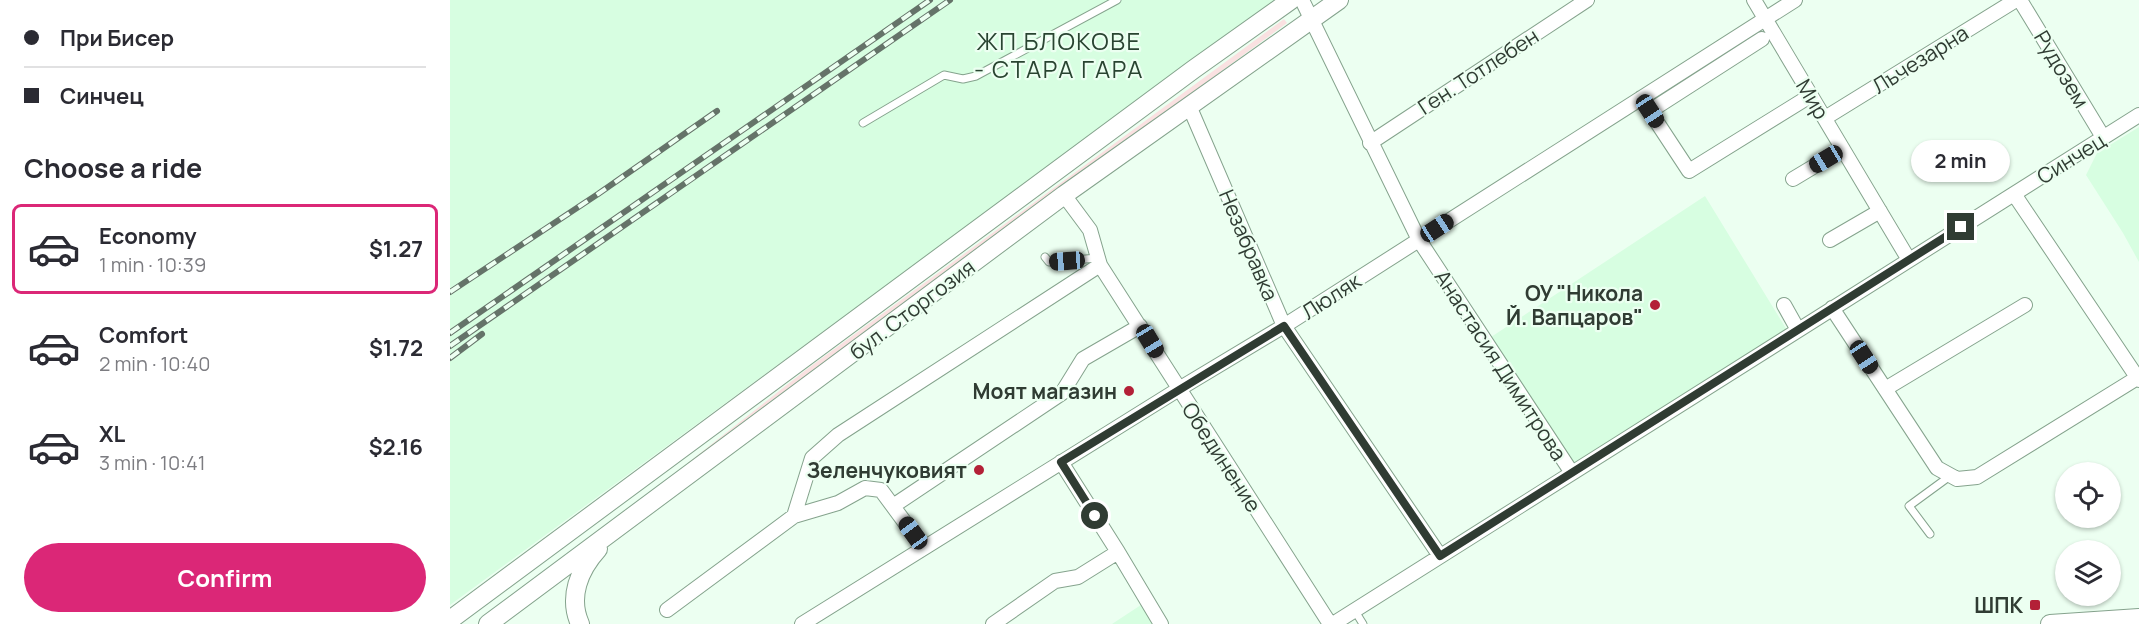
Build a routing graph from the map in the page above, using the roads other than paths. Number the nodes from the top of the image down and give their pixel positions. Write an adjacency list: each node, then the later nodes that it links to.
1 (1117, 0): 19 (lane)
2 (1291, 0): 51 (main road, бул. Сторгозия)
3 (1302, 0): 10 (street, Анастасия Димитрова)
4 (1339, 0): 10 (main road, бул. Сторгозия)
5 (1587, 0): 21 (street, Ген. Тотлебен)
6 (1754, 0): 11 (street, Мир)
7 (1795, 0): 11 (street, Люляк)
8 (2016, 0): 18 (street, Лъчезарна)
9 (2020, 0): 20 (street, Рудозем)
10 (1311, 19): 15 (main road, бул. Сторгозия); 21 (street, Анастасия Димитрова)
11 (1765, 19): 13 (street, Мир); 14 (street, Люляк)
12 (1762, 39): 16 (street)
13 (1810, 96): 16 (street); 18 (street, Мир)
14 (1641, 98): 16 (street); 27 (street, Люляк)
15 (1190, 108): 25 (main road, бул. Сторгозия); 36 (street, Незабравка)
16 (1650, 111)
17 (2139, 115): 20 (street, Синчец)
18 (1825, 118): 22 (street, Мир)
19 (863, 123)
20 (2103, 137): 24 (street, Синчец)
21 (1370, 143): 27 (street, Анастасия Димитрова)
22 (1843, 149): 23 (street); 26 (street, Мир)
23 (1793, 179)
24 (2014, 194): 30 (street, Синчец); 38 (street)
25 (1064, 195): 31 (street, Обединение); 46 (main road, бул. Сторгозия)
26 (1880, 211): 28 (street); 30 (street, Мир)
27 (1419, 240): 36 (street, Люляк); 42 (street, Анастасия Димитрова)
28 (1830, 240)
29 (1045, 257): 31 (lane)
30 (1909, 260): 34 (street, Синчец)
31 (1099, 262): 35 (street, Обединение); 45 (street)
32 (1784, 305): 37 (street)
33 (2025, 305): 40 (street)
34 (1832, 308): 37 (street, Синчец); 40 (street)
35 (1140, 326): 39 (street, Обединение); 44 (street)
36 (1284, 326): 39 (street, Люляк); 50 (street, Незабравка)
37 (1798, 330): 42 (street, Синчец)
38 (2138, 379): 43 (street)
39 (1179, 389): 41 (street, Люляк); 61 (street, Обединение)
40 (1885, 389): 43 (street)
41 (1061, 462): 48 (street, Люляк); 49 (street)
42 (1572, 473): 50 (street, Синчец)
43 (1950, 476): 47 (lane)
44 (893, 506): 45 (street); 48 (street)
45 (794, 516): 52 (street)
46 (628, 521): 56 (main road, бул. Сторгозия); 57 (main road)
47 (1930, 534)
48 (923, 547): 58 (street, Люляк)
49 (1118, 552): 59 (street); 60 (street)
50 (1440, 556): 53 (street, Синчец)
51 (477, 599): 55 (main road, бул. Сторгозия); 56 (main road)
52 (668, 610)
53 (1355, 610): 61 (street, Синчец); 62 (lane)
54 (2139, 618): 63 (main road)
55 (450, 620)
56 (495, 623)
57 (580, 624)
58 (802, 624)
59 (993, 624)
60 (1161, 624)
61 (1332, 624)
62 (1363, 624)
63 (2050, 624)

